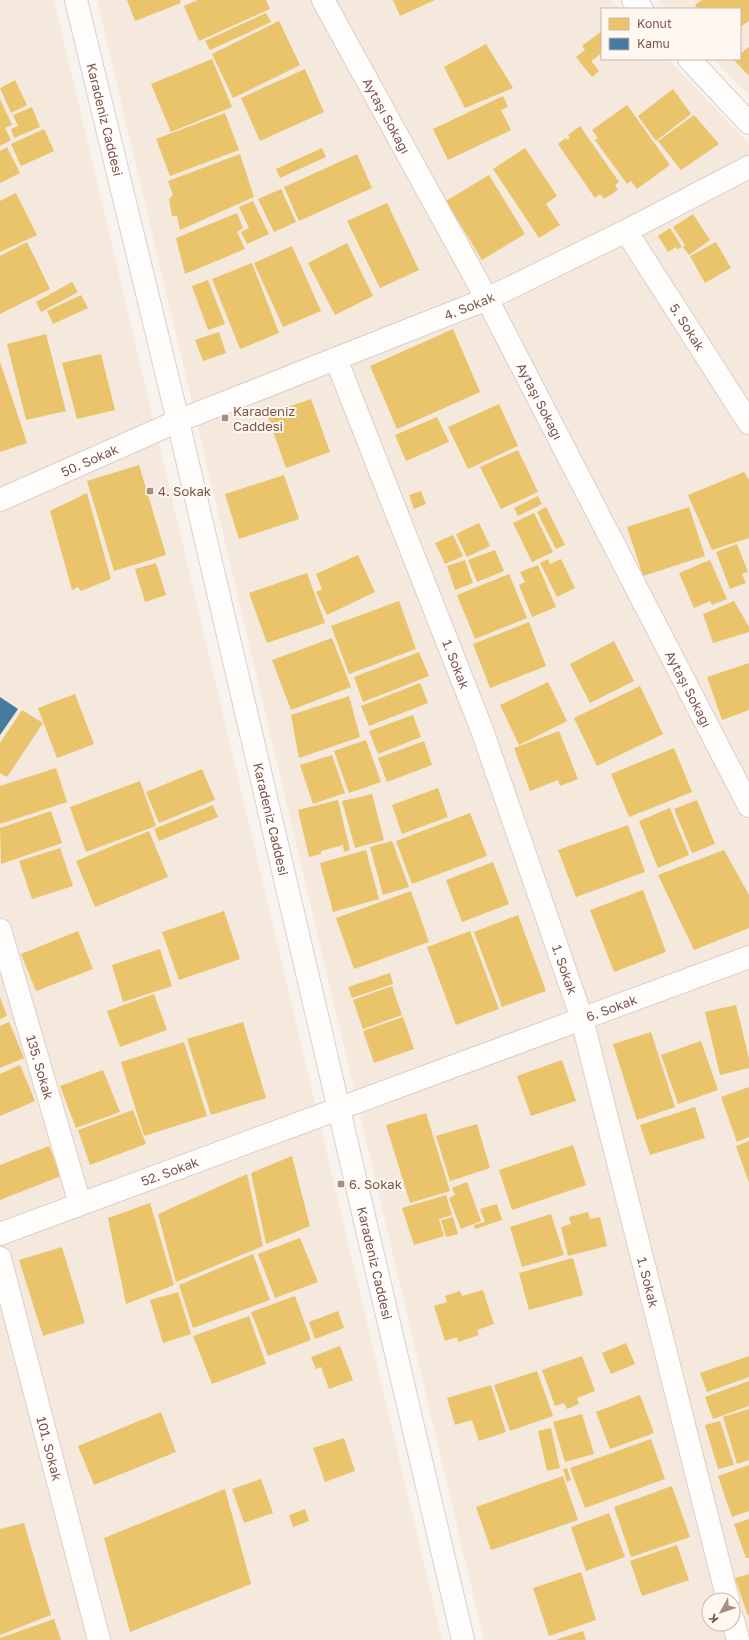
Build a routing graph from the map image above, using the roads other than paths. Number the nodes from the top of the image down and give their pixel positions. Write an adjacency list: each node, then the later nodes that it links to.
1 (76, 0): 11 (street, Karadeniz Caddesi)
2 (324, 0): 9 (street, Aytaşı Sokağı)
3 (633, 0): 4 (street)
4 (641, 8)
5 (690, 60): 6 (street)
6 (749, 122)
7 (749, 167): 8 (street, 4. Sokak)
8 (626, 231): 9 (street, 4. Sokak); 12 (street, 5. Sokak)
9 (487, 299): 10 (street, 4. Sokak); 14 (street, Aytaşı Sokağı)
10 (336, 359): 11 (street, 4. Sokak); 17 (street, 1. Sokak)
11 (178, 421): 13 (street, 50. Sokak); 18 (street, Karadeniz Caddesi)
12 (749, 424)
13 (0, 500)
14 (749, 806)
15 (0, 930): 19 (street, 135. Sokak)
16 (749, 957): 17 (street, 6. Sokak)
17 (582, 1019): 18 (street, 6. Sokak); 22 (street, 1. Sokak)
18 (339, 1109): 19 (street, 52. Sokak); 24 (street, Karadeniz Caddesi)
19 (80, 1204): 20 (street, 52. Sokak)
20 (0, 1234)
21 (0, 1258): 23 (street, 101. Sokak)
22 (726, 1592)
23 (99, 1640)
24 (463, 1640)

